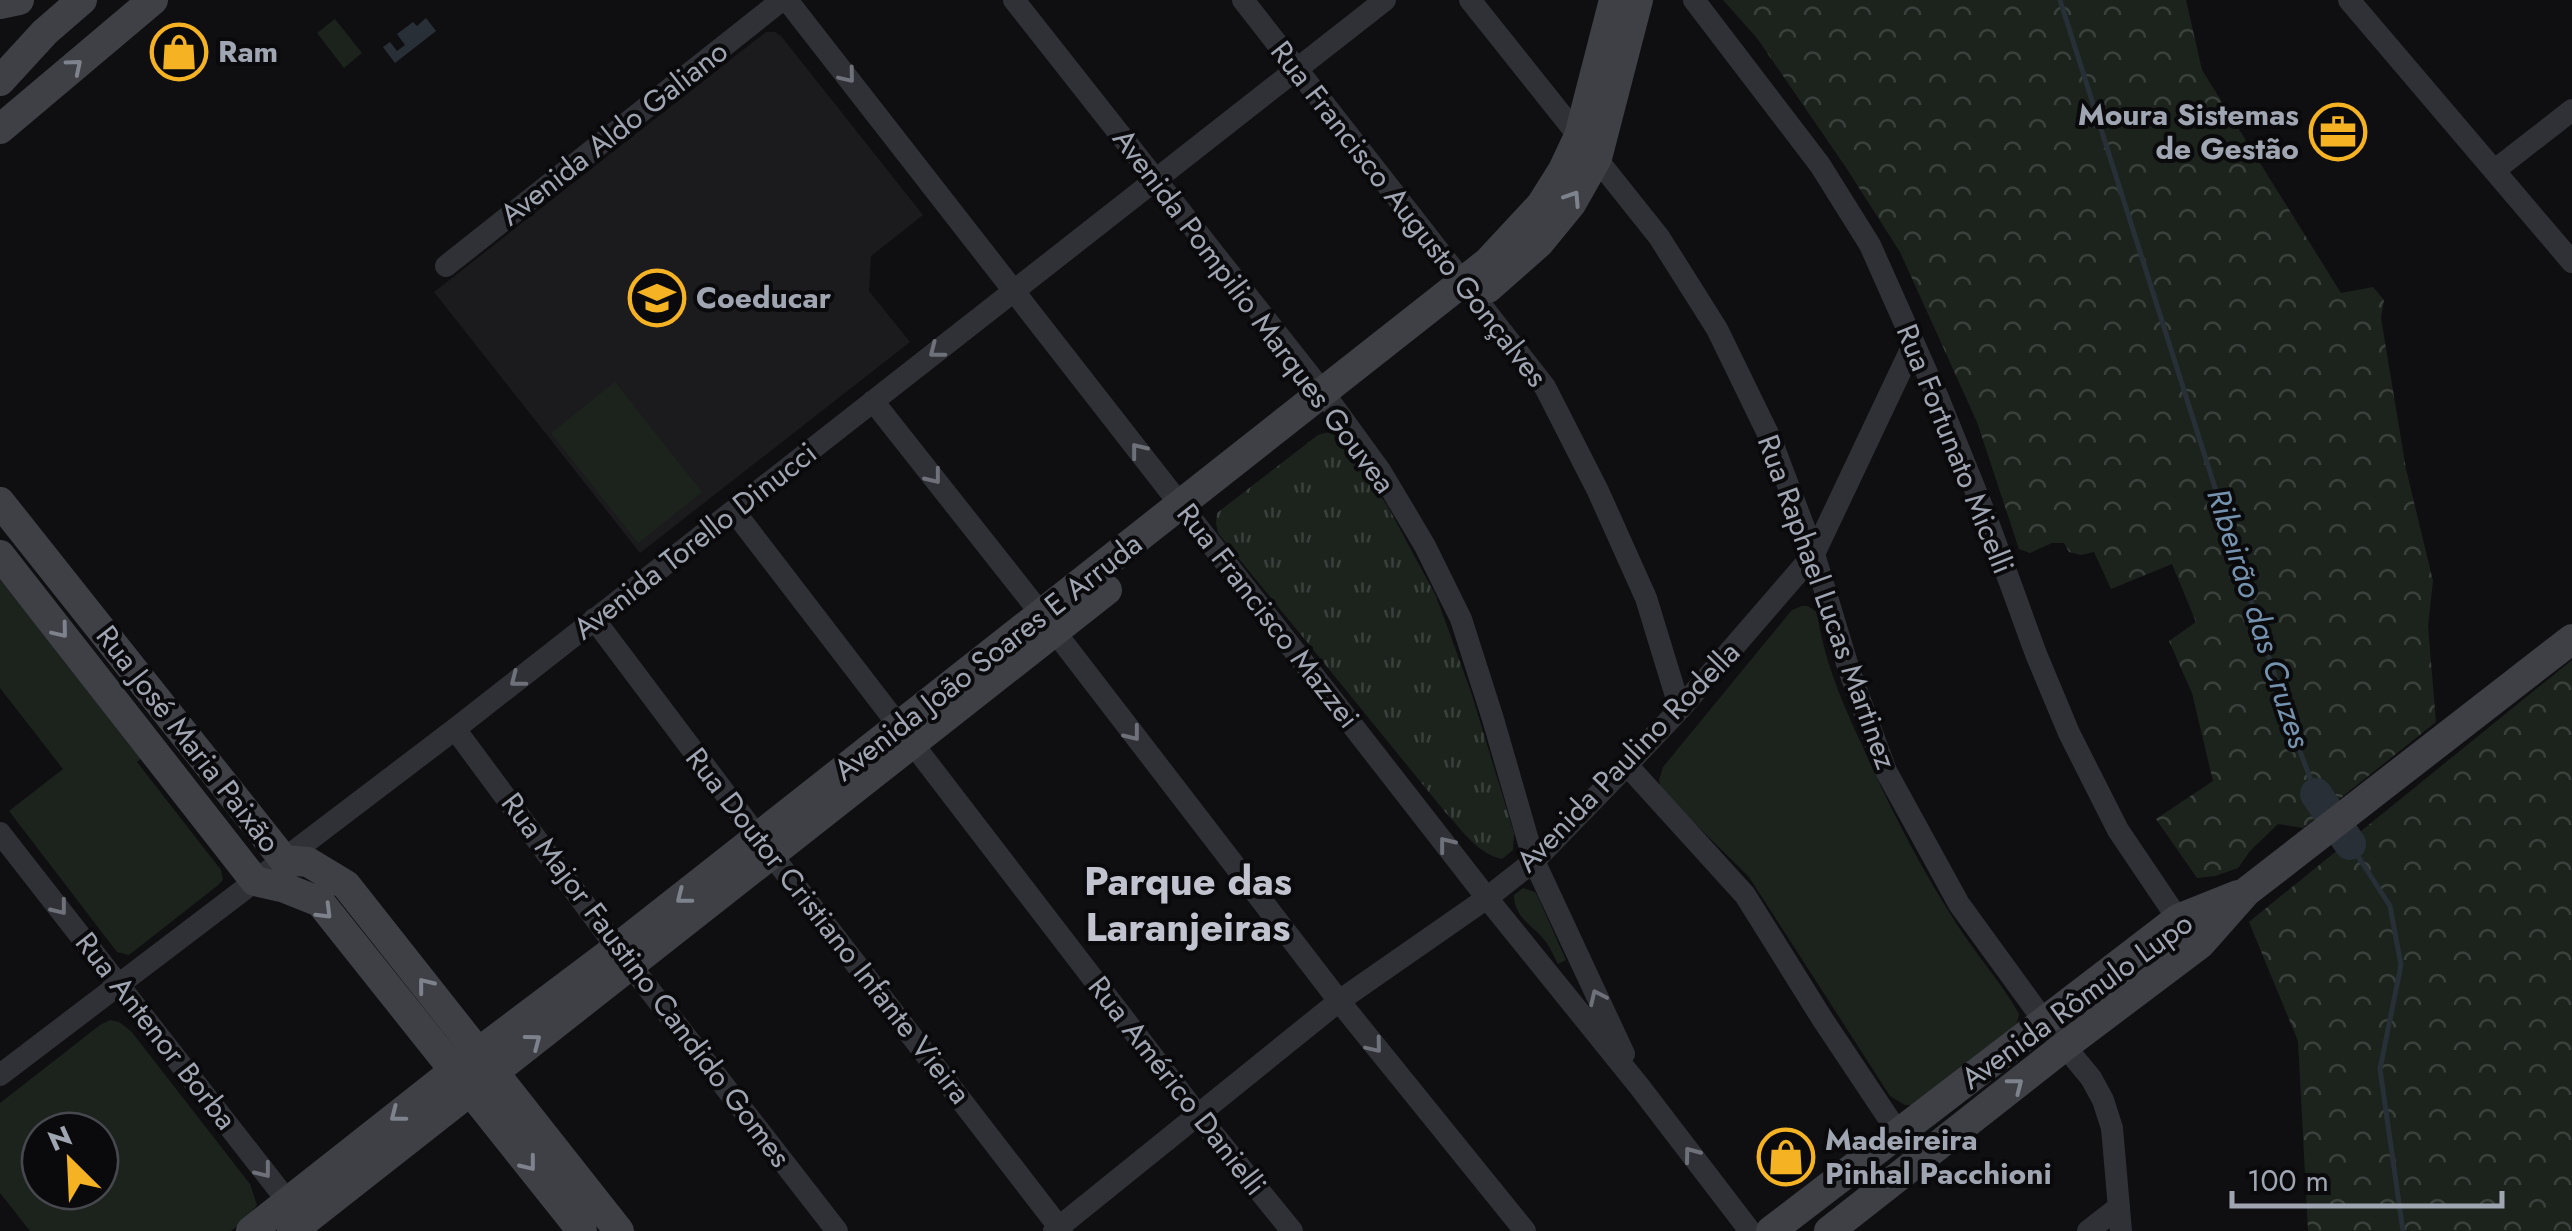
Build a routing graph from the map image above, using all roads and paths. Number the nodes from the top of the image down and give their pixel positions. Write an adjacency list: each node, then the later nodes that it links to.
1 (19, 0): 13 (street)
2 (82, 0): 15 (street)
3 (153, 0): 17 (street, one-way to 3)
4 (785, 0): 22 (street, Avenida Aldo Galiano); 24 (street, Rua Francisco Mazzei, one-way to 24)
5 (1014, 0): 20 (street, Avenida Pompilio Marques Gouvea)
6 (1244, 0): 14 (street, Rua Francisco Augusto Gonçalves)
7 (1385, 0): 14 (street, Avenida Torello Dinucci)
8 (1470, 0): 18 (street, Rua Raphael Lucas Martinez)
9 (1614, 0): 18 (street, Avenida João Soares E Arruda)
10 (1638, 0): 18 (street, Avenida João Soares E Arruda)
11 (1694, 0): 25 (street, Rua Fortunato Micelli)
12 (2349, 0): 19 (street)
13 (0, 4)
14 (1298, 69): 20 (street, Avenida Torello Dinucci); 23 (street, Rua Francisco Augusto Gonçalves)
15 (0, 81)
16 (2572, 110): 19 (street)
17 (0, 129)
18 (1588, 147): 23 (street, Avenida João Soares E Arruda); 31 (street, Rua Raphael Lucas Martinez)
19 (2495, 170): 21 (street)
20 (1155, 180): 24 (street, Avenida Torello Dinucci); 26 (street, Avenida Pompilio Marques Gouvea)
21 (2572, 262)
22 (446, 266)
23 (1470, 290): 26 (street, Avenida João Soares E Arruda); 36 (street, Rua Francisco Augusto Gonçalves)
24 (1014, 292): 27 (street, Avenida Torello Dinucci, one-way to 27); 30 (street, Rua Francisco Mazzei, one-way to 24)
25 (1913, 345): 31 (street, Avenida Paulino Rodella); 47 (street, Rua Fortunato Micelli)
26 (1329, 400): 30 (street, Avenida João Soares E Arruda); 43 (street, Avenida Pompilio Marques Gouvea)
27 (873, 401): 29 (street, Avenida Torello Dinucci); 34 (street, one-way to 34)
28 (0, 502): 42 (street, Rua José Maria Paixão)
29 (734, 512): 33 (street, Avenida Torello Dinucci); 38 (street, Rua Américo Danielli)
30 (1188, 513): 34 (street, Avenida João Soares E Arruda); 46 (street, Rua Francisco Mazzei, one-way to 30)
31 (1814, 554): 36 (street, Avenida Paulino Rodella); 51 (street, Rua Raphael Lucas Martinez)
32 (0, 555): 44 (street, Rua José Maria Paixão, one-way to 44)
33 (594, 619): 37 (street, Avenida Torello Dinucci, one-way to 37); 41 (street, Rua Doutor Cristiano Infante Vieira)
34 (1049, 623): 38 (street, Avenida João Soares E Arruda); 50 (street, one-way to 50)
35 (2572, 638): 45 (street, Avenida Rômulo Lupo)
36 (1680, 709): 39 (street, Avenida Paulino Rodella)
37 (455, 729): 42 (street, Avenida Torello Dinucci); 48 (street, Rua Major Faustino Candido Gomes)
38 (905, 736): 41 (street, Avenida João Soares E Arruda); 56 (street, Rua Américo Danielli)
39 (1628, 765): 43 (street, Avenida Paulino Rodella); 57 (street)
40 (0, 832): 49 (street, Rua Antenor Borba, one-way to 49)
41 (765, 846): 48 (street, Avenida João Soares E Arruda); 60 (street, Rua Doutor Cristiano Infante Vieira)
42 (284, 860): 44 (street, Avenida Torello Dinucci); 53 (street, Rua José Maria Paixão, one-way to 42)
43 (1534, 861): 46 (street, Avenida Paulino Rodella); 55 (street, Avenida Pompilio Marques Gouvea, one-way to 43)
44 (255, 880): 49 (street, Avenida Torello Dinucci); 53 (street, Rua José Maria Paixão, one-way to 53)
45 (2246, 892): 47 (street, Avenida Rômulo Lupo); 52 (street, Avenida Rômulo Lupo)
46 (1487, 898): 50 (street, Avenida Paulino Rodella); 55 (street, Rua Francisco Mazzei)
47 (2178, 919): 51 (street, Avenida Rômulo Lupo)
48 (624, 957): 53 (street, Avenida João Soares E Arruda); 64 (street, Rua Major Faustino Candido Gomes)
49 (119, 984): 54 (street, Avenida Torello Dinucci); 59 (street, Rua Antenor Borba, one-way to 59)
50 (1340, 1001): 56 (street, Avenida Paulino Rodella); 66 (street, one-way to 66)
51 (2044, 1021): 52 (street, Rua Raphael Lucas Martinez); 57 (street, Avenida Rômulo Lupo)
52 (2066, 1045): 58 (street, Rua Raphael Lucas Martinez); 69 (street, Avenida Rômulo Lupo, one-way to 52)
53 (474, 1071): 59 (street, Avenida João Soares E Arruda); 62 (street, Rua José Maria Paixão, one-way to 62); 63 (street, Rua José Maria Paixão)
54 (0, 1075)
55 (1639, 1086): 67 (street, Rua Francisco Mazzei, one-way to 55)
56 (1197, 1114): 60 (street, Avenida Paulino Rodella); 65 (street, Rua Américo Danielli)
57 (1899, 1134): 68 (street, Avenida Rômulo Lupo)
58 (2119, 1207): 70 (street); 71 (street, Rua Raphael Lucas Martinez)
59 (299, 1221): 61 (street, Avenida João Soares E Arruda)
60 (1058, 1230)
61 (251, 1231)
62 (582, 1231)
63 (619, 1231)
64 (837, 1231)
65 (1292, 1231)
66 (1526, 1231)
67 (1750, 1231)
68 (1771, 1231)
69 (1829, 1231)
70 (2088, 1231)
71 (2120, 1231)

